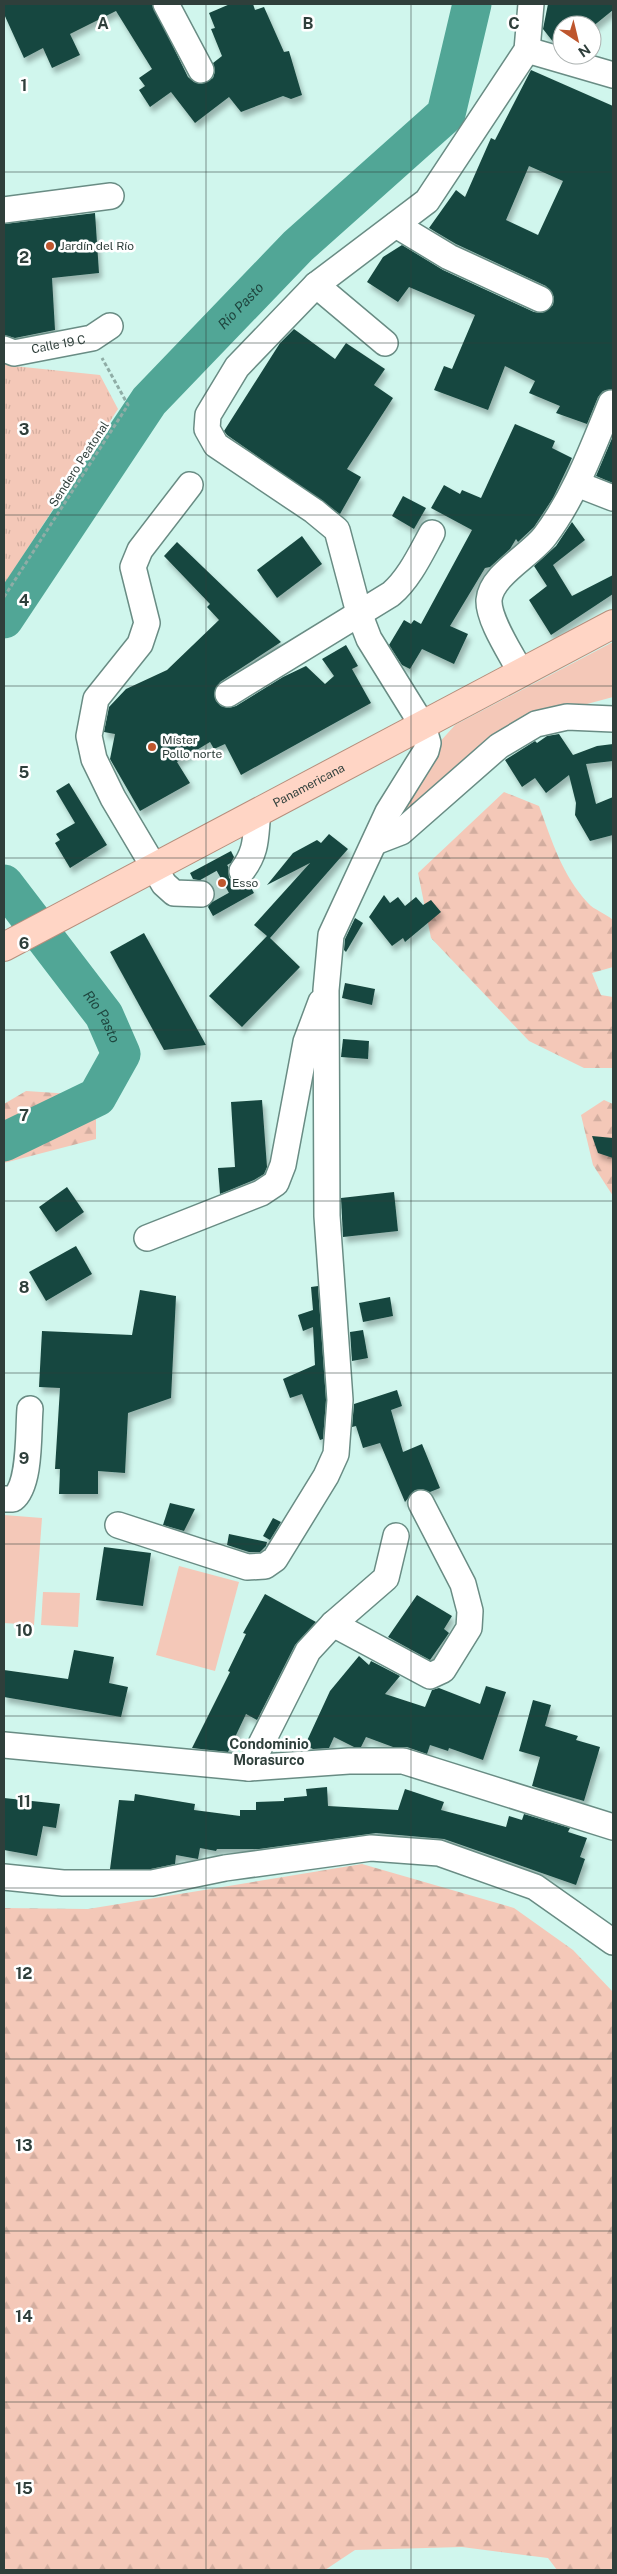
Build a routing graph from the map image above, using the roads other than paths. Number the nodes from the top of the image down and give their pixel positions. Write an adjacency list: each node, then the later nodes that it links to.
1 (166, 4): 4 (street)
2 (531, 4): 3 (street)
3 (527, 50): 5 (street); 8 (street)
4 (201, 70)
5 (613, 75)
6 (111, 196): 7 (street)
7 (4, 210)
8 (396, 225): 9 (street); 10 (street)
9 (316, 285): 12 (street); 19 (street)
10 (540, 299)
11 (101, 332): 13 (street, Calle 19 C)
12 (385, 343)
13 (4, 349)
14 (613, 404): 15 (street)
15 (577, 484): 17 (street); 21 (street)
16 (190, 485): 27 (street)
17 (613, 498)
18 (432, 533): 19 (street)
19 (359, 613): 22 (street); 24 (street)
20 (613, 624): 21 (main road, Panamericana)
21 (521, 673): 24 (main road, Panamericana)
22 (228, 694)
23 (613, 718): 26 (street)
24 (423, 726): 25 (main road, Panamericana); 26 (street)
25 (258, 812): 27 (main road, Panamericana); 28 (street)
26 (374, 842): 31 (street)
27 (154, 866): 29 (street); 30 (main road, Panamericana)
28 (242, 871)
29 (201, 894)
30 (4, 947)
31 (326, 990): 32 (street); 36 (street)
32 (147, 1238)
33 (30, 1408): 34 (street)
34 (4, 1498)
35 (421, 1502): 38 (street)
36 (118, 1525)
37 (396, 1536): 38 (street)
38 (333, 1624): 40 (street)
39 (4, 1745): 40 (street)
40 (249, 1768): 41 (street)
41 (613, 1827)
42 (4, 1877): 43 (street)
43 (613, 1942)

